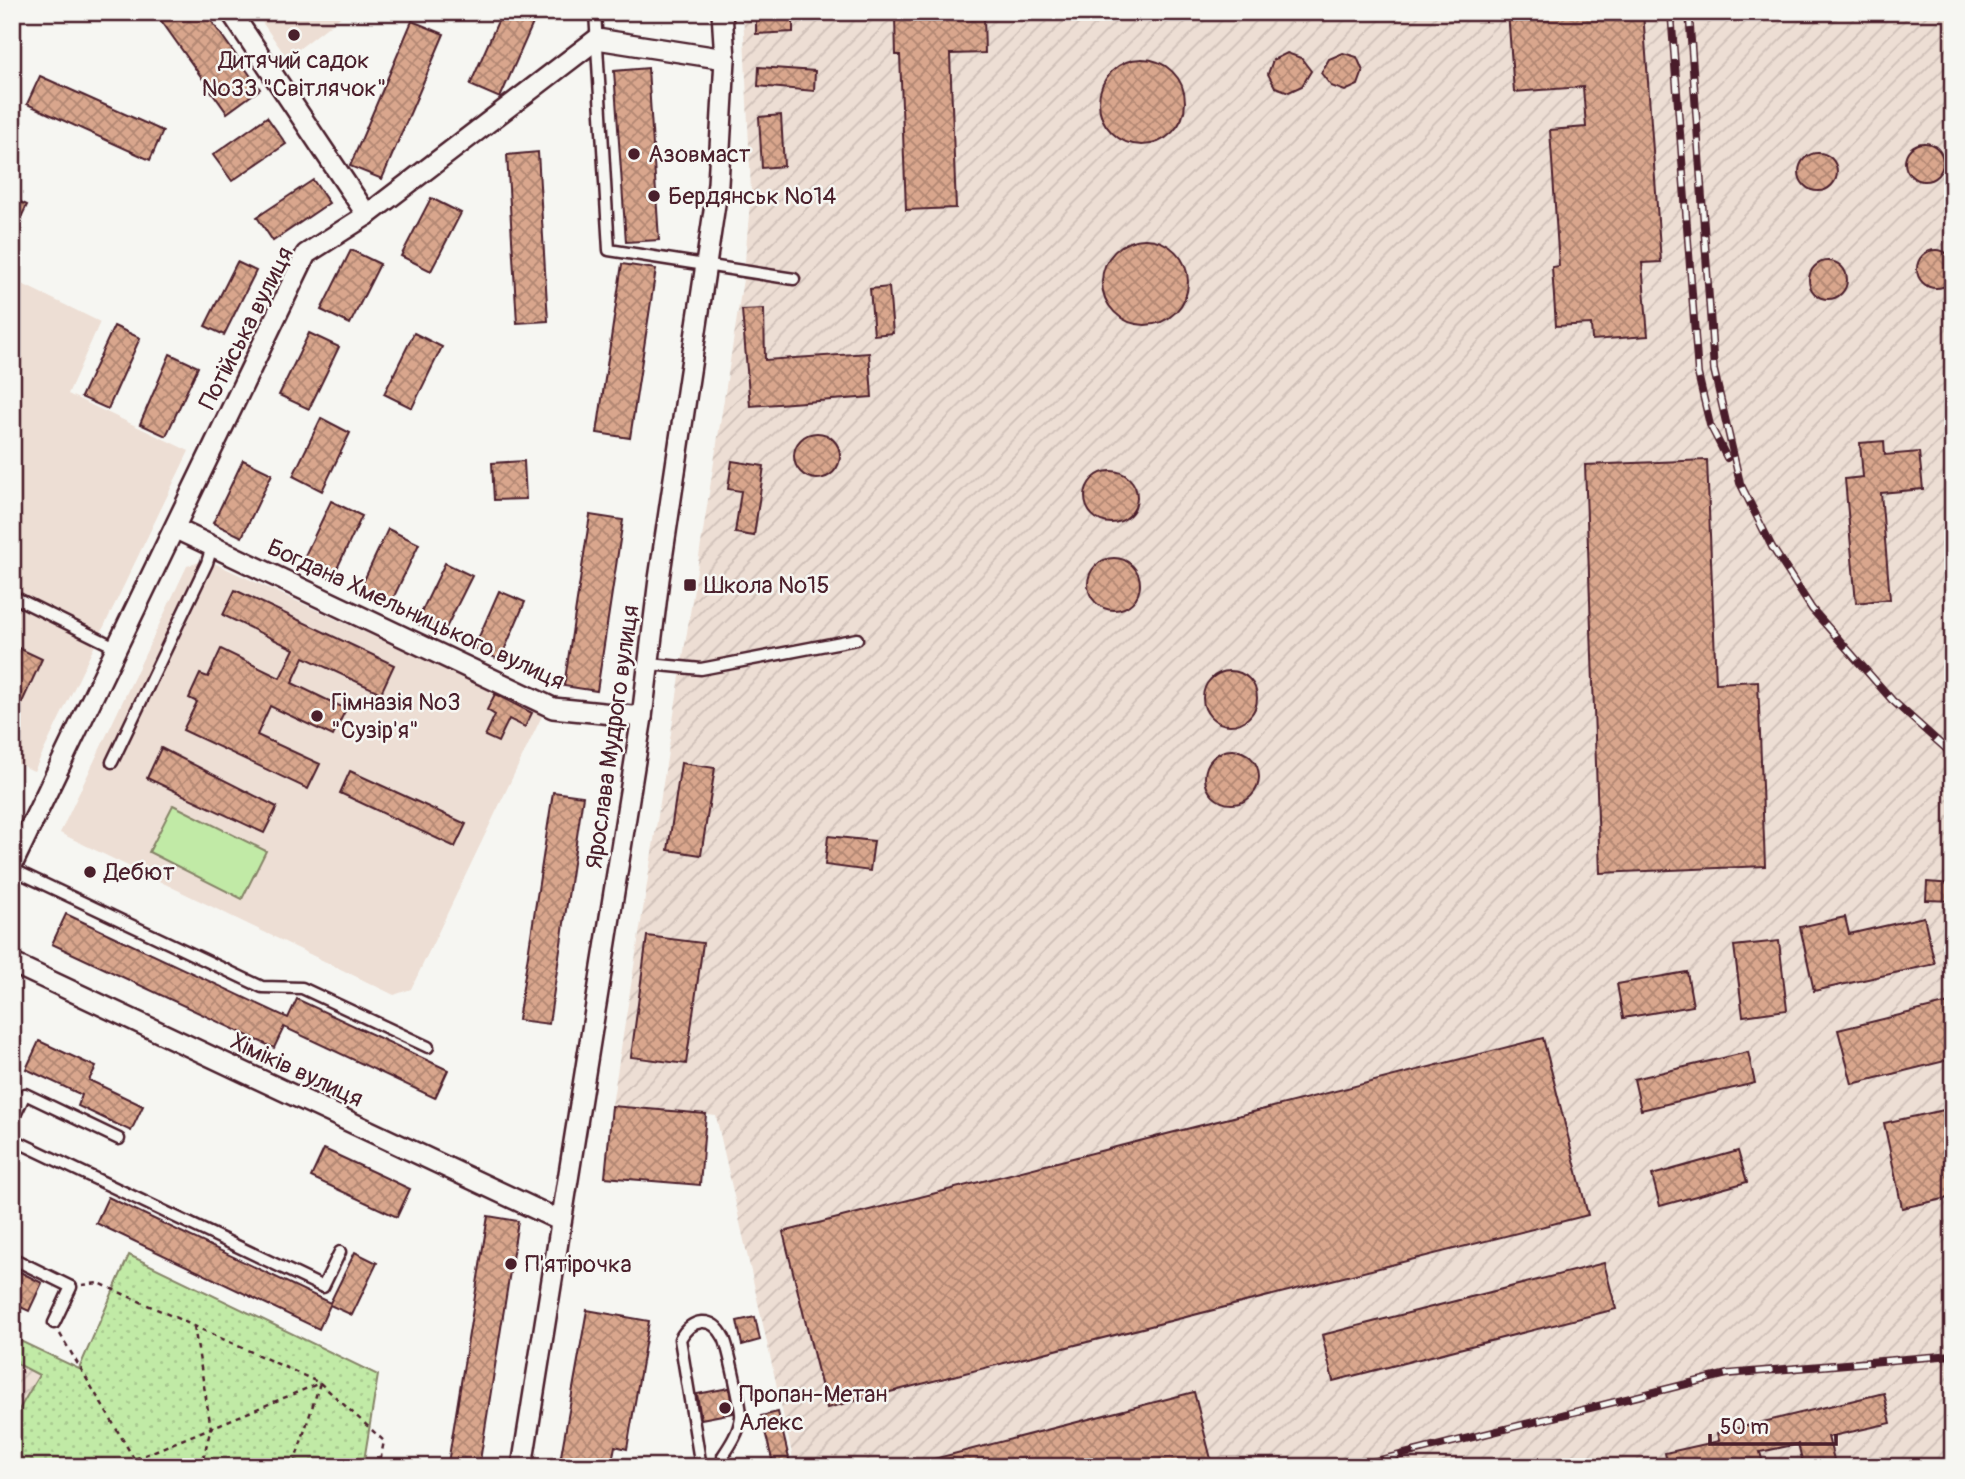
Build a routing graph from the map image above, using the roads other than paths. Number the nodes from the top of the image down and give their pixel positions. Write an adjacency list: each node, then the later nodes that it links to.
1 (231, 12): 6 (street)
2 (595, 12): 4 (lane)
3 (722, 12): 5 (street, Ярослава Мудрого вулиця)
4 (597, 39): 5 (street); 6 (street, Потійська вулиця); 7 (lane)
5 (725, 59): 7 (street, Ярослава Мудрого вулиця)
6 (368, 215): 9 (street, Потійська вулиця)
7 (705, 267): 8 (lane); 14 (street, Ярослава Мудрого вулиця)
8 (794, 279)
9 (176, 529): 10 (street, Богдана Хмельницького вулиця); 13 (street, Потійська вулиця)
10 (212, 546): 15 (street, Богдана Хмельницького вулиця); 16 (lane)
11 (12, 596): 13 (lane)
12 (857, 639): 14 (lane)
13 (118, 648): 17 (street, Потійська вулиця)
14 (650, 664): 15 (street, Ярослава Мудрого вулиця)
15 (642, 717): 23 (street, Ярослава Мудрого вулиця)
16 (112, 762)
17 (12, 867): 19 (lane)
18 (12, 963): 23 (street, Хіміків вулиця)
19 (428, 1047)
20 (12, 1121): 22 (lane)
21 (12, 1139): 24 (lane)
22 (119, 1139)
23 (561, 1221): 27 (street, Ярослава Мудрого вулиця)
24 (340, 1252)
25 (12, 1258): 26 (lane)
26 (54, 1323)
27 (522, 1467)
28 (701, 1467): 29 (lane)
29 (725, 1467)

